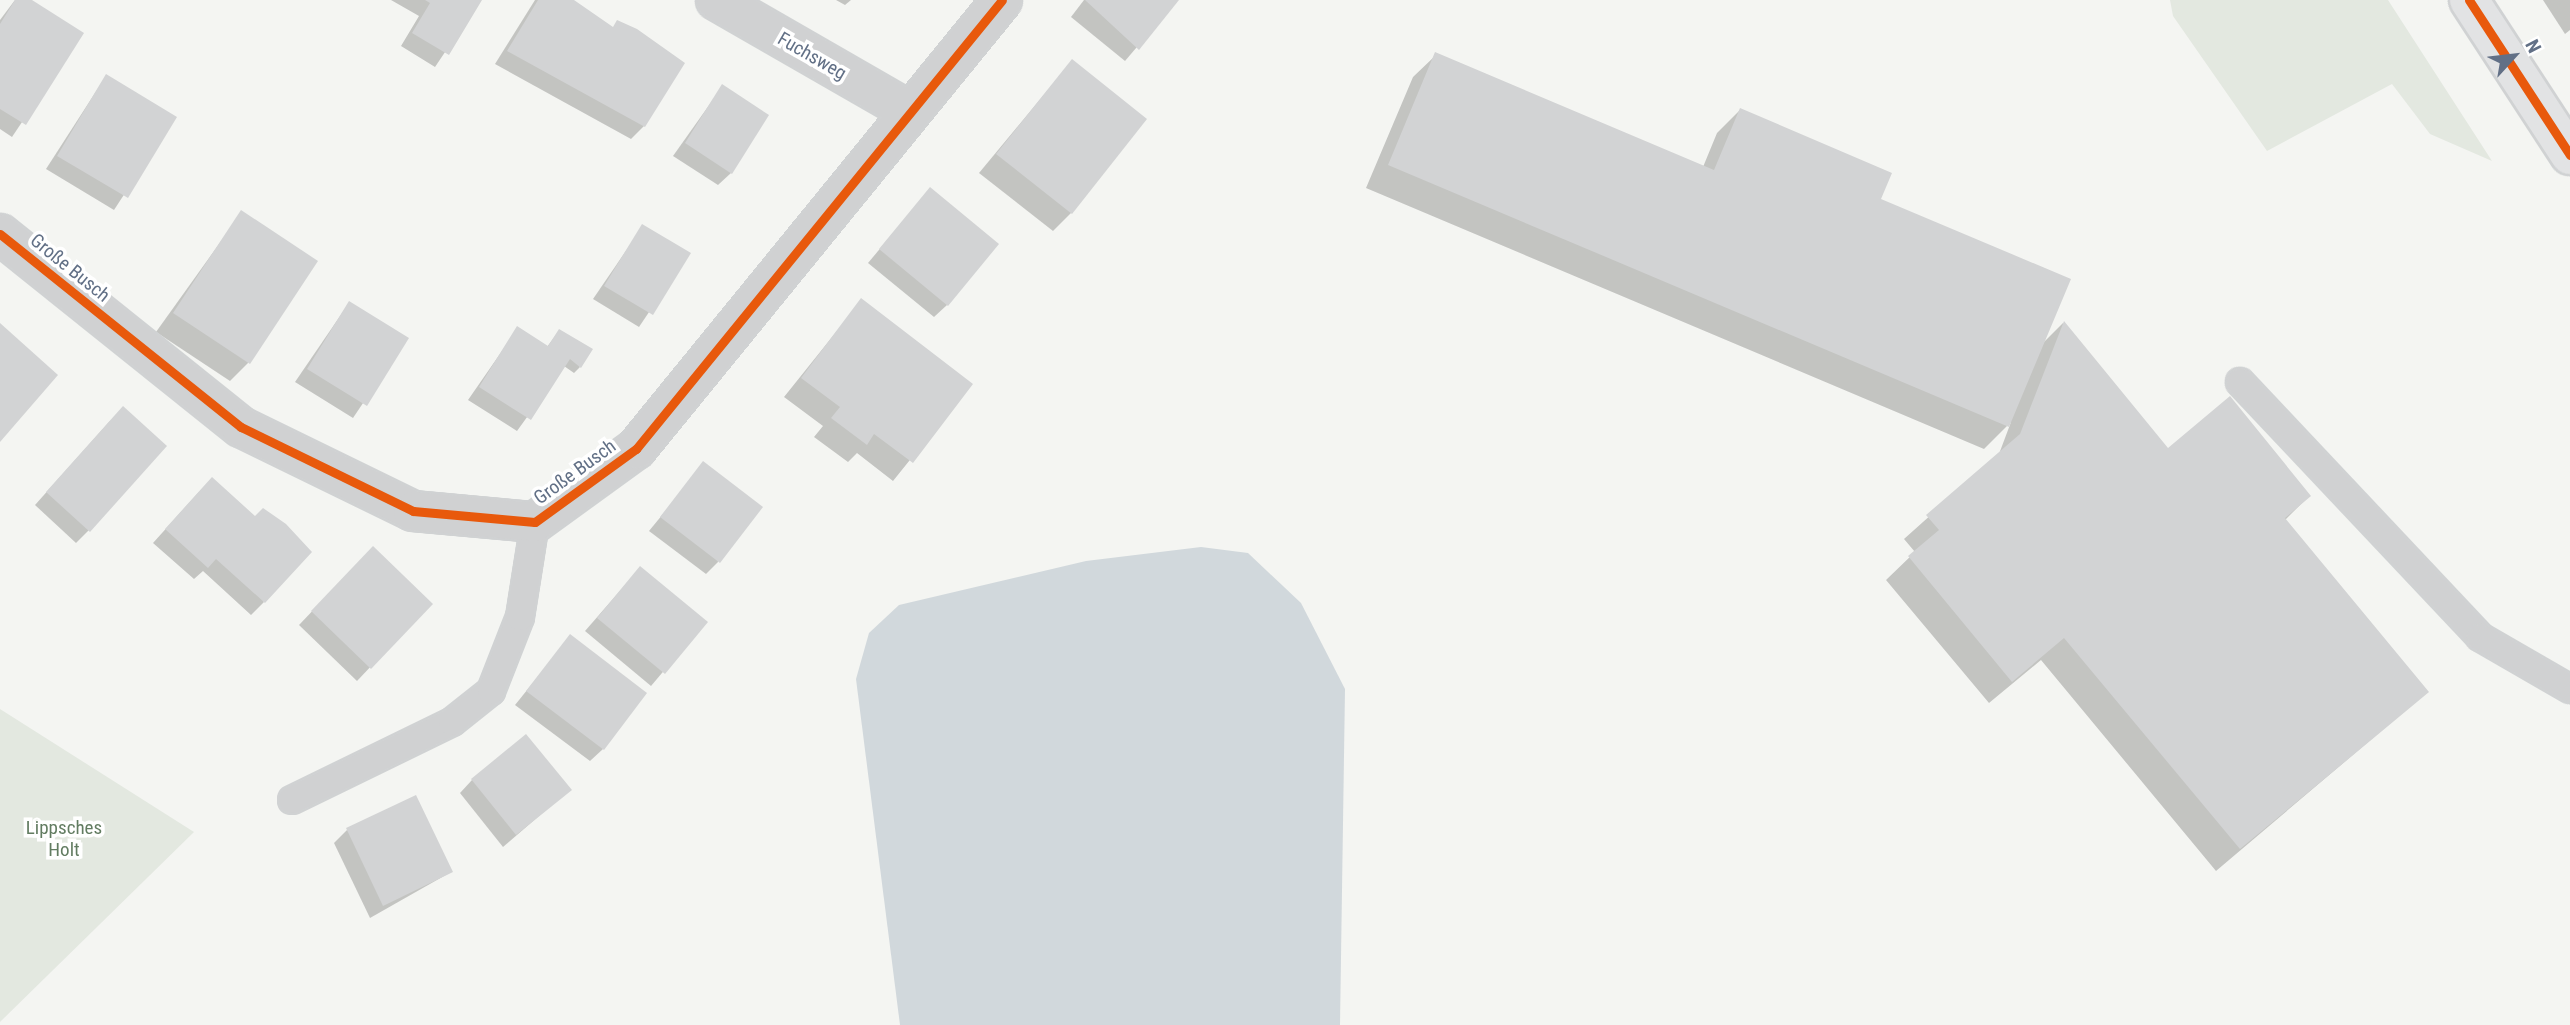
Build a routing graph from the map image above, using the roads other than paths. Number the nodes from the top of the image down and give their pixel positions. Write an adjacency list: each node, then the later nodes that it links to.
1 (716, 0): 4 (street, Fuchsweg)
2 (1002, 0): 4 (street, Große Busch)
3 (2469, 0): 5 (main road)
4 (909, 111): 8 (street, Große Busch)
5 (2570, 155)
6 (0, 234): 8 (street, Große Busch)
7 (2241, 382): 9 (lane)
8 (535, 522): 10 (lane)
9 (2570, 689)
10 (292, 800)

